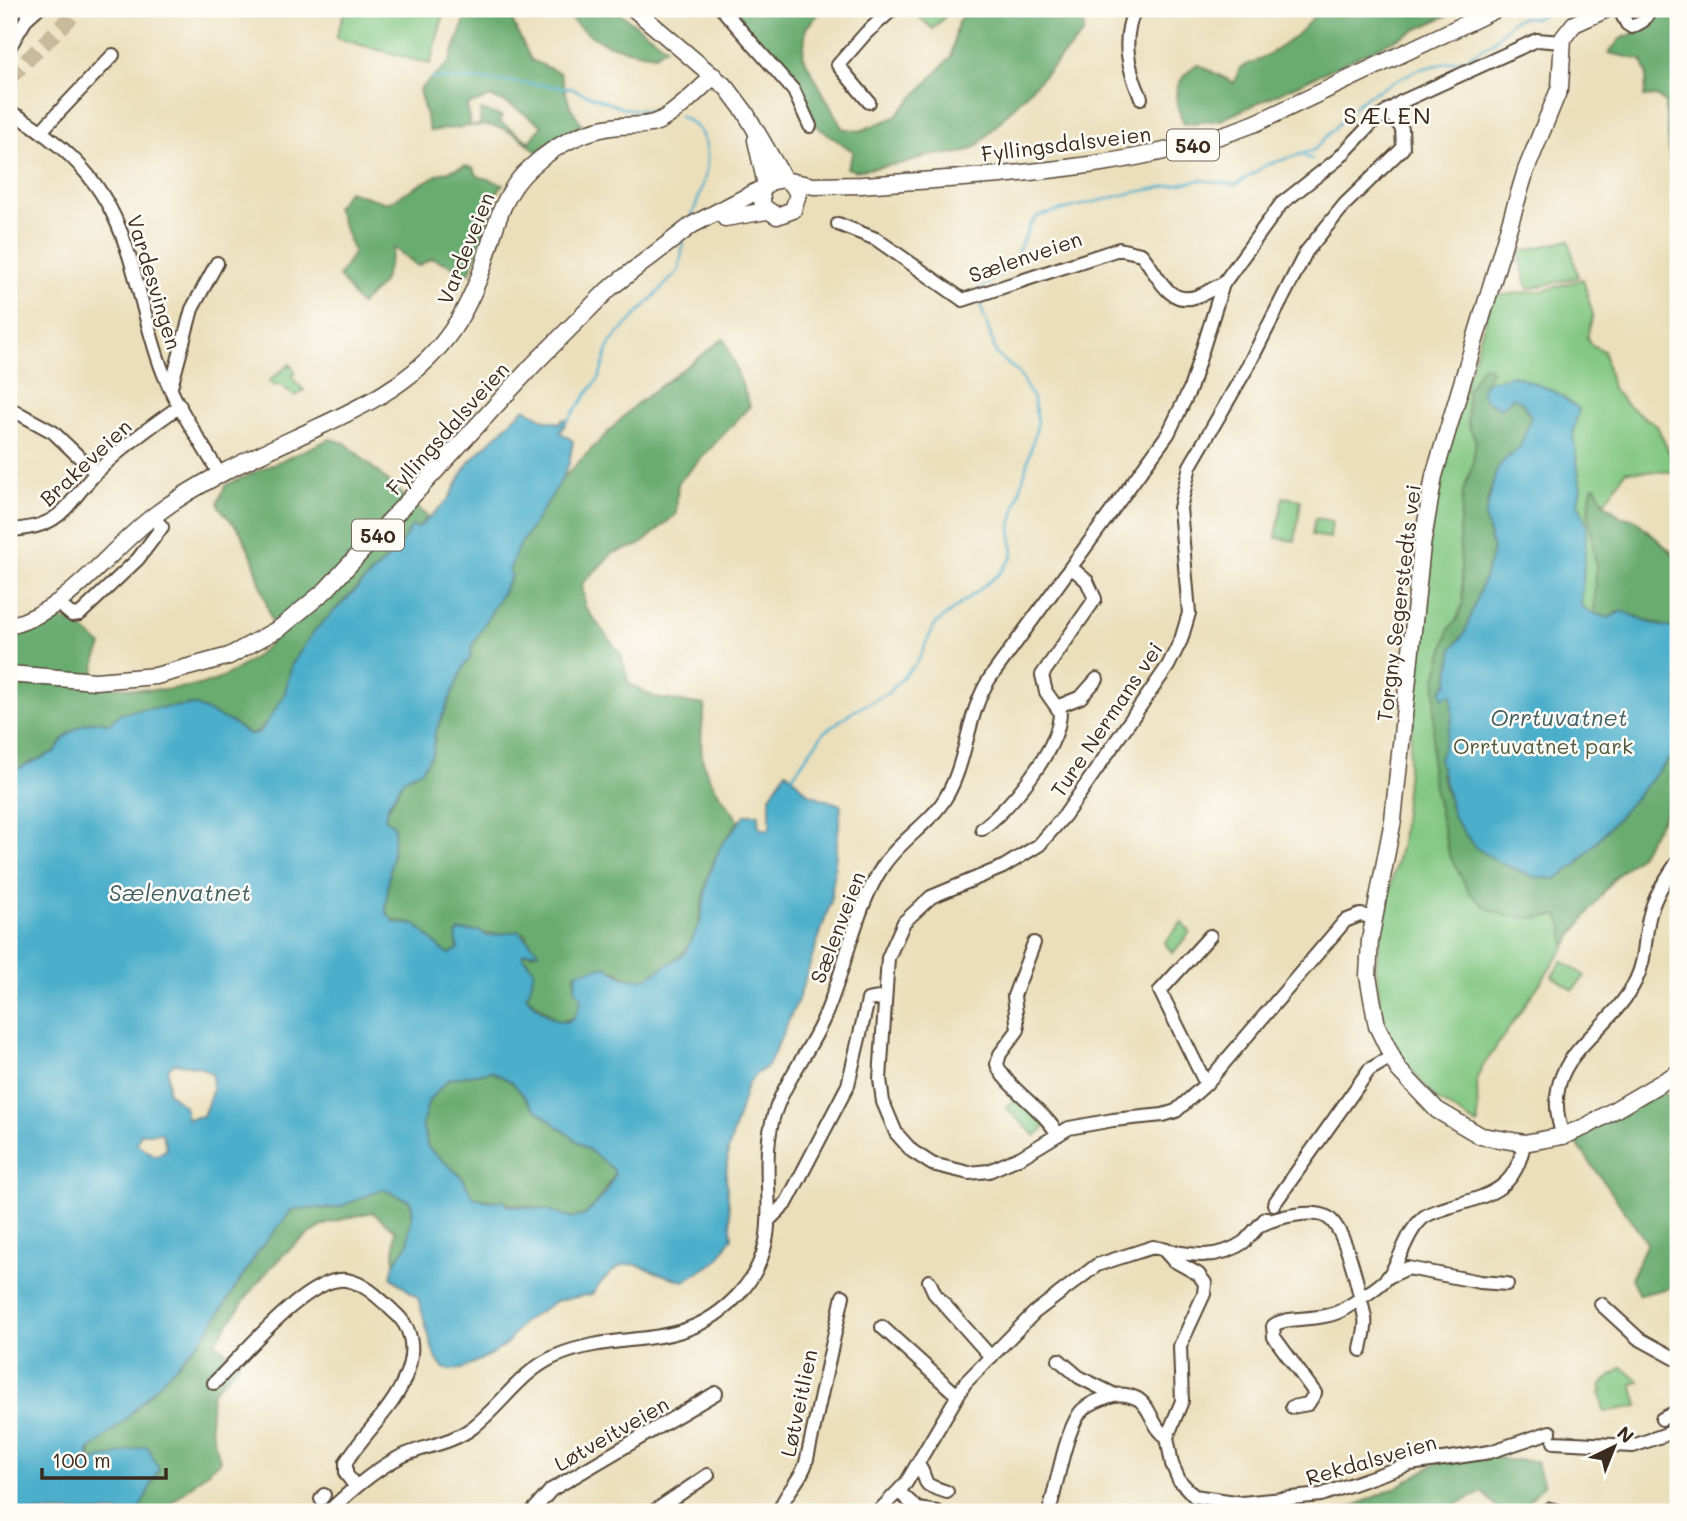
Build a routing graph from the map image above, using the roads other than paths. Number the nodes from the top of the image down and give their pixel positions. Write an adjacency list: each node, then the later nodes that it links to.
1 (37, 9): 10 (street)
2 (634, 9): 12 (main road)
3 (722, 9): 17 (street)
4 (892, 9): 14 (street)
5 (1135, 9): 13 (street)
6 (1497, 9): 21 (main road, Fyllingsdalsveien / 540)
7 (1610, 9): 8 (street); 9 (main road)
8 (1651, 9)
9 (1562, 42): 15 (street, Sælenveien); 44 (main road, Torgny Segerstedts vei)
10 (9, 48)
11 (113, 55): 19 (street)
12 (714, 76): 18 (main road); 33 (main road, Vardeveien)
13 (1141, 98)
14 (870, 102)
15 (1388, 110): 28 (street, Sælenveien); 47 (street, Ture Nermans vei)
16 (9, 112): 19 (street, Vardesvingen)
17 (810, 126)
18 (754, 130): 20 (main road); 22 (main road)
19 (41, 131): 29 (street, Vardesvingen)
20 (786, 180): 21 (main road, Fyllingsdalsveien / 540); 22 (main road, 540); 23 (main road)
21 (862, 185): 23 (main road, Fyllingsdalsveien / 540)
22 (764, 186): 24 (main road); 26 (main road, Fyllingsdalsveien / 540)
23 (793, 210): 24 (main road, 540)
24 (767, 211): 26 (main road, Fyllingsdalsveien / 540)
25 (838, 224): 28 (street, Sælenveien)
26 (671, 240): 39 (main road, Fyllingsdalsveien / 540)
27 (217, 263): 29 (street, Vardesvingen)
28 (1223, 284): 36 (street, Sælenveien)
29 (170, 387): 30 (street, Vardesvingen)
30 (180, 406): 32 (street, Brakeveien); 33 (street, Vardesvingen)
31 (9, 408): 32 (street)
32 (96, 473): 35 (street, Brakeveien)
33 (219, 475): 34 (main road, Vardeveien)
34 (153, 516): 37 (main road, Vardeveien); 37 (street)
35 (9, 530)
36 (1072, 568): 41 (street); 55 (street, Sælenveien)
37 (57, 603): 38 (main road, Vardeveien)
38 (9, 626)
39 (9, 674)
40 (1097, 679): 41 (street)
41 (1059, 706): 42 (street)
42 (982, 830)
43 (1678, 861): 52 (street)
44 (1374, 917): 48 (main road, Torgny Segerstedts vei); 50 (street, Ture Nermans vei)
45 (1210, 936): 50 (street)
46 (1034, 943): 51 (street)
47 (885, 997): 51 (street, Ture Nermans vei); 55 (street, Sælenveien)
48 (1391, 1057): 53 (main road, Torgny Segerstedts vei); 54 (street)
49 (1678, 1073): 52 (main road, Torgny Segerstedts vei)
50 (1206, 1084): 51 (street, Ture Nermans vei)
51 (1058, 1135)
52 (1563, 1136): 53 (main road, Torgny Segerstedts vei)
53 (1524, 1143): 57 (street)
54 (1268, 1214): 56 (street); 61 (street)
55 (769, 1220): 79 (street, Sælenveien)
56 (1163, 1249): 65 (street); 76 (street)
57 (1388, 1278): 59 (street); 61 (street)
58 (929, 1280): 65 (street)
59 (1507, 1284)
60 (843, 1296): 87 (street, Løtveitlien)
61 (1360, 1296): 64 (street); 72 (street)
62 (1601, 1304): 67 (street)
63 (882, 1327): 71 (street)
64 (1361, 1350)
65 (991, 1357): 71 (street)
66 (1059, 1360): 70 (street, Rekdalsveien)
67 (1678, 1360)
68 (214, 1383): 79 (street)
69 (716, 1393): 85 (street, Løtveitveien)
70 (1113, 1394): 76 (street, Rekdalsveien); 90 (street)
71 (957, 1395): 77 (street)
72 (1292, 1407)
73 (1678, 1411): 74 (street)
74 (1662, 1419)
75 (1678, 1430): 82 (street, Rekdalsveien)
76 (1167, 1437): 82 (street, Rekdalsveien)
77 (918, 1464): 80 (street); 81 (street)
78 (708, 1475): 86 (street)
79 (356, 1487): 84 (street, Sælenveien)
80 (900, 1492): 83 (street); 88 (street)
81 (947, 1492)
82 (1243, 1508)
83 (917, 1511): 89 (street)
84 (328, 1512)
85 (531, 1512)
86 (653, 1512)
87 (779, 1512)
88 (878, 1512)
89 (937, 1512)
90 (1049, 1512)

